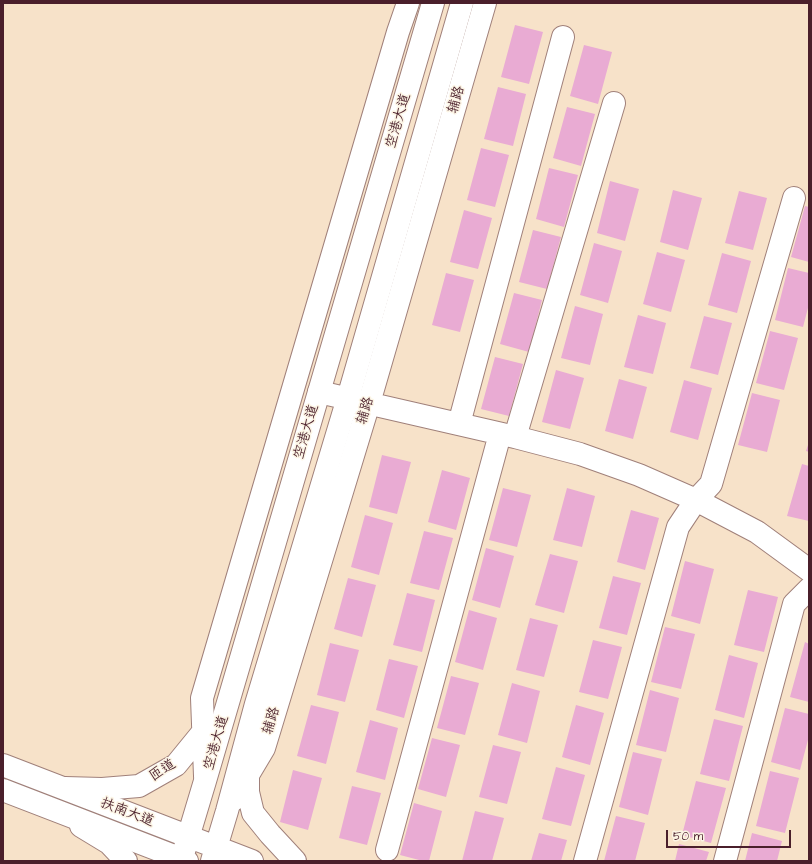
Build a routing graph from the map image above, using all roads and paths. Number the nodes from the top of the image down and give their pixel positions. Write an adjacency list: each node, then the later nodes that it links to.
1 (408, 3): 18 (street)
2 (433, 3): 8 (street, 空港大道)
3 (462, 3): 9 (street, 空港大道)
4 (485, 3): 10 (street, 辅路)
5 (563, 37): 11 (street)
6 (614, 103): 12 (street)
7 (794, 198): 13 (street)
8 (319, 392): 9 (street); 16 (street, 空港大道)
9 (348, 398): 10 (street); 17 (street, 空港大道)
10 (369, 403): 11 (street); 20 (street, 辅路)
11 (458, 424): 12 (street)
12 (508, 436): 13 (street); 27 (street)
13 (696, 500): 14 (street); 33 (street)
14 (809, 570)
15 (809, 589): 34 (street)
16 (232, 692): 18 (street, 匝道); 21 (street, 空港大道)
17 (256, 704): 20 (street); 25 (street, 空港大道)
18 (203, 732): 21 (street); 22 (street, 匝道)
19 (3, 766): 22 (street, 扶南大道)
20 (247, 776): 25 (street, 辅路); 32 (street)
21 (205, 781): 26 (street, 空港大道)
22 (61, 788): 26 (street, 扶南大道)
23 (3, 790): 24 (street, 扶南大道)
24 (55, 810): 29 (street, 扶南大道); 30 (street)
25 (227, 811): 28 (street, 空港大道)
26 (188, 836): 28 (street, 扶南大道); 29 (street, 空港大道)
27 (387, 850)
28 (214, 854): 31 (street, 扶南大道)
29 (183, 860)
30 (126, 861)
31 (252, 861)
32 (295, 861)
33 (585, 861)
34 (724, 861)

